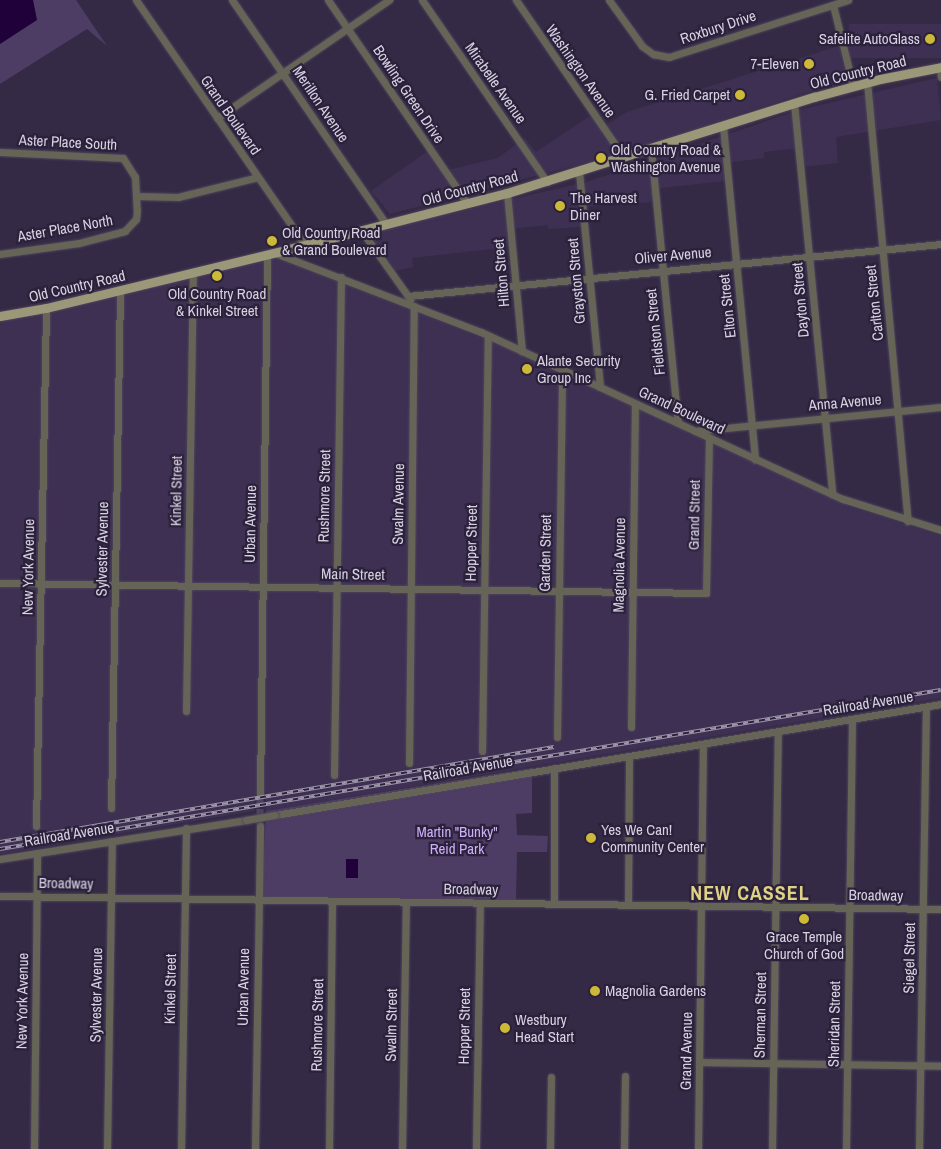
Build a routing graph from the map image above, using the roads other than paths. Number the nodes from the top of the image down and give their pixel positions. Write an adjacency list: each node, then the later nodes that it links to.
1 (136, 0): 17 (street, Grand Boulevard)
2 (232, 0): 12 (street, Merillon Avenue)
3 (328, 0): 10 (street, Bowling Green Drive)
4 (389, 0): 10 (street)
5 (422, 0): 24 (street, Mirabelle Avenue)
6 (516, 0): 21 (street, Washington Avenue)
7 (848, 0): 9 (street, Roxbury Drive)
8 (612, 1): 9 (street, Roxbury Drive)
9 (833, 5): 15 (street)
10 (348, 29): 12 (street); 27 (street, Bowling Green Drive)
11 (941, 68): 13 (street); 14 (main road, Old Country Road)
12 (282, 73): 17 (street); 28 (street, Merillon Avenue)
13 (941, 77)
14 (867, 82): 15 (main road, Old Country Road); 32 (street, Carlton Street)
15 (853, 86): 16 (main road, Old Country Road)
16 (794, 103): 18 (main road, Old Country Road); 35 (street, Dayton Street)
17 (217, 118): 23 (street, Grand Boulevard)
18 (723, 126): 19 (main road, Old Country Road); 36 (street, Elton Street)
19 (651, 149): 21 (main road, Old Country Road); 37 (street, Fieldston Street)
20 (0, 152): 26 (street, Aster Place South)
21 (624, 158): 22 (main road, Old Country Road)
22 (579, 172): 24 (main road, Old Country Road); 40 (street, Grayston Street)
23 (258, 177): 26 (street); 31 (street, Grand Boulevard)
24 (547, 182): 25 (main road, Old Country Road)
25 (507, 193): 27 (main road, Old Country Road); 41 (street, Hilton Street)
26 (136, 196): 33 (street, Aster Place North)
27 (467, 203): 28 (main road, Old Country Road)
28 (386, 224): 29 (main road, Old Country Road)
29 (361, 230): 31 (main road, Old Country Road); 43 (street)
30 (941, 244): 32 (street, Oliver Avenue)
31 (305, 245): 34 (main road, Old Country Road)
32 (883, 249): 35 (street, Oliver Avenue); 53 (street, Carlton Street)
33 (0, 254)
34 (271, 254): 38 (main road, Old Country Road); 39 (street, Grand Boulevard); 67 (street, Urban Avenue)
35 (810, 256): 36 (street, Oliver Avenue); 54 (street, Dayton Street)
36 (736, 263): 37 (street, Oliver Avenue); 56 (street, Elton Street)
37 (663, 270): 40 (street, Oliver Avenue); 55 (street, Fieldston Street)
38 (193, 272): 42 (main road, Old Country Road); 66 (street, Kinkel Street)
39 (341, 277): 44 (street, Grand Boulevard); 68 (street, Rushmore Street)
40 (589, 277): 41 (street, Oliver Avenue); 50 (street, Grayston Street)
41 (516, 284): 43 (street, Oliver Avenue); 48 (street, Hilton Street)
42 (120, 290): 45 (main road, Old Country Road); 65 (street, Sylvester Avenue)
43 (408, 296): 44 (street)
44 (414, 306): 47 (street, Grand Boulevard); 69 (street, Swalm Avenue)
45 (46, 308): 46 (main road, Old Country Road); 64 (street, New York Avenue)
46 (0, 316)
47 (488, 336): 48 (street, Grand Boulevard); 70 (street, Hopper Street)
48 (522, 351): 49 (street, Grand Boulevard)
49 (562, 370): 50 (street, Grand Boulevard); 71 (street, Garden Street)
50 (600, 387): 51 (street, Grand Boulevard)
51 (635, 404): 55 (street, Grand Boulevard); 72 (street, Magnolia Avenue)
52 (941, 407): 53 (street, Anna Avenue)
53 (899, 411): 54 (street, Anna Avenue); 61 (street, Carlton Street)
54 (825, 418): 56 (street, Anna Avenue); 60 (street, Dayton Street)
55 (678, 423): 57 (street, Grand Boulevard)
56 (752, 425): 57 (street, Anna Avenue); 59 (street)
57 (694, 431): 58 (street, Grand Boulevard)
58 (709, 438): 59 (street, Grand Boulevard); 73 (street, Grand Street)
59 (755, 459): 60 (street, Grand Boulevard)
60 (832, 494): 61 (street, Grand Boulevard)
61 (908, 520): 62 (street, Grand Boulevard)
62 (941, 530)
63 (0, 582): 64 (street, Main Street)
64 (41, 583): 65 (street, Main Street); 89 (street, New York Avenue)
65 (115, 584): 66 (street, Main Street); 88 (street, Sylvester Avenue)
66 (189, 585): 67 (street, Main Street); 76 (street, Kinkel Street)
67 (263, 586): 68 (street, Main Street); 87 (street, Urban Avenue)
68 (337, 588): 69 (street, Main Street); 86 (street, Rushmore Street)
69 (410, 588): 70 (street, Main Street); 84 (street, Swalm Avenue)
70 (484, 590): 71 (street, Main Street); 82 (street, Hopper Street)
71 (558, 590): 72 (street, Main Street); 80 (street, Garden Street)
72 (632, 592): 73 (street, Main Street); 78 (street, Magnolia Avenue)
73 (706, 593)
74 (941, 704): 75 (street, Railroad Avenue)
75 (926, 707): 77 (street, Railroad Avenue); 108 (street, Siegel Street)
76 (186, 711)
77 (852, 719): 79 (street, Railroad Avenue); 107 (street, Sheridan Street)
78 (631, 727)
79 (778, 731): 81 (street, Railroad Avenue); 106 (street, Sherman Street)
80 (557, 737)
81 (703, 744): 83 (street, Railroad Avenue); 105 (street, Grand Avenue)
82 (482, 752)
83 (629, 756): 85 (street, Railroad Avenue); 104 (street)
84 (409, 764)
85 (554, 768): 91 (street, Railroad Avenue, bridge); 103 (street)
86 (334, 775)
87 (260, 794)
88 (111, 808)
89 (36, 826)
90 (260, 826): 99 (street, Urban Avenue)
91 (186, 828): 92 (street, Railroad Avenue); 98 (street, Kinkel Street)
92 (112, 841): 93 (street, Railroad Avenue); 97 (street, Sylvester Avenue)
93 (37, 853): 94 (street, Railroad Avenue); 96 (street, New York Avenue)
94 (0, 859)
95 (0, 896): 96 (street, Broadway)
96 (37, 896): 97 (street, Broadway); 117 (street, New York Avenue)
97 (111, 898): 98 (street, Broadway); 118 (street, Sylvester Avenue)
98 (185, 899): 99 (street, Broadway); 119 (street, Kinkel Street)
99 (258, 900): 100 (street, Broadway); 120 (street, Urban Avenue)
100 (332, 901): 101 (street, Broadway); 121 (street, Rushmore Street)
101 (406, 902): 102 (street, Broadway); 122 (street, Swalm Street)
102 (480, 903): 103 (street, Broadway); 123 (street, Hopper Street)
103 (554, 904): 104 (street, Broadway)
104 (628, 905): 105 (street, Broadway)
105 (702, 906): 106 (street, Broadway); 110 (street, Grand Avenue)
106 (775, 907): 107 (street, Broadway); 111 (street, Sherman Street)
107 (849, 908): 108 (street, Broadway); 112 (street, Sheridan Street)
108 (923, 909): 109 (street, Broadway); 113 (street, Siegel Street)
109 (941, 910)
110 (699, 1062): 111 (street); 126 (street, Grand Avenue)
111 (773, 1064): 112 (street); 127 (street, Sherman Street)
112 (847, 1064): 113 (street); 128 (street, Sheridan Street)
113 (921, 1066): 114 (street); 129 (street, Siegel Street)
114 (941, 1066)
115 (625, 1076): 125 (street)
116 (551, 1077): 124 (street)
117 (34, 1149)
118 (107, 1149)
119 (181, 1149)
120 (255, 1149)
121 (329, 1149)
122 (402, 1149)
123 (476, 1149)
124 (550, 1149)
125 (624, 1149)
126 (698, 1149)
127 (772, 1149)
128 (846, 1149)
129 (920, 1149)

